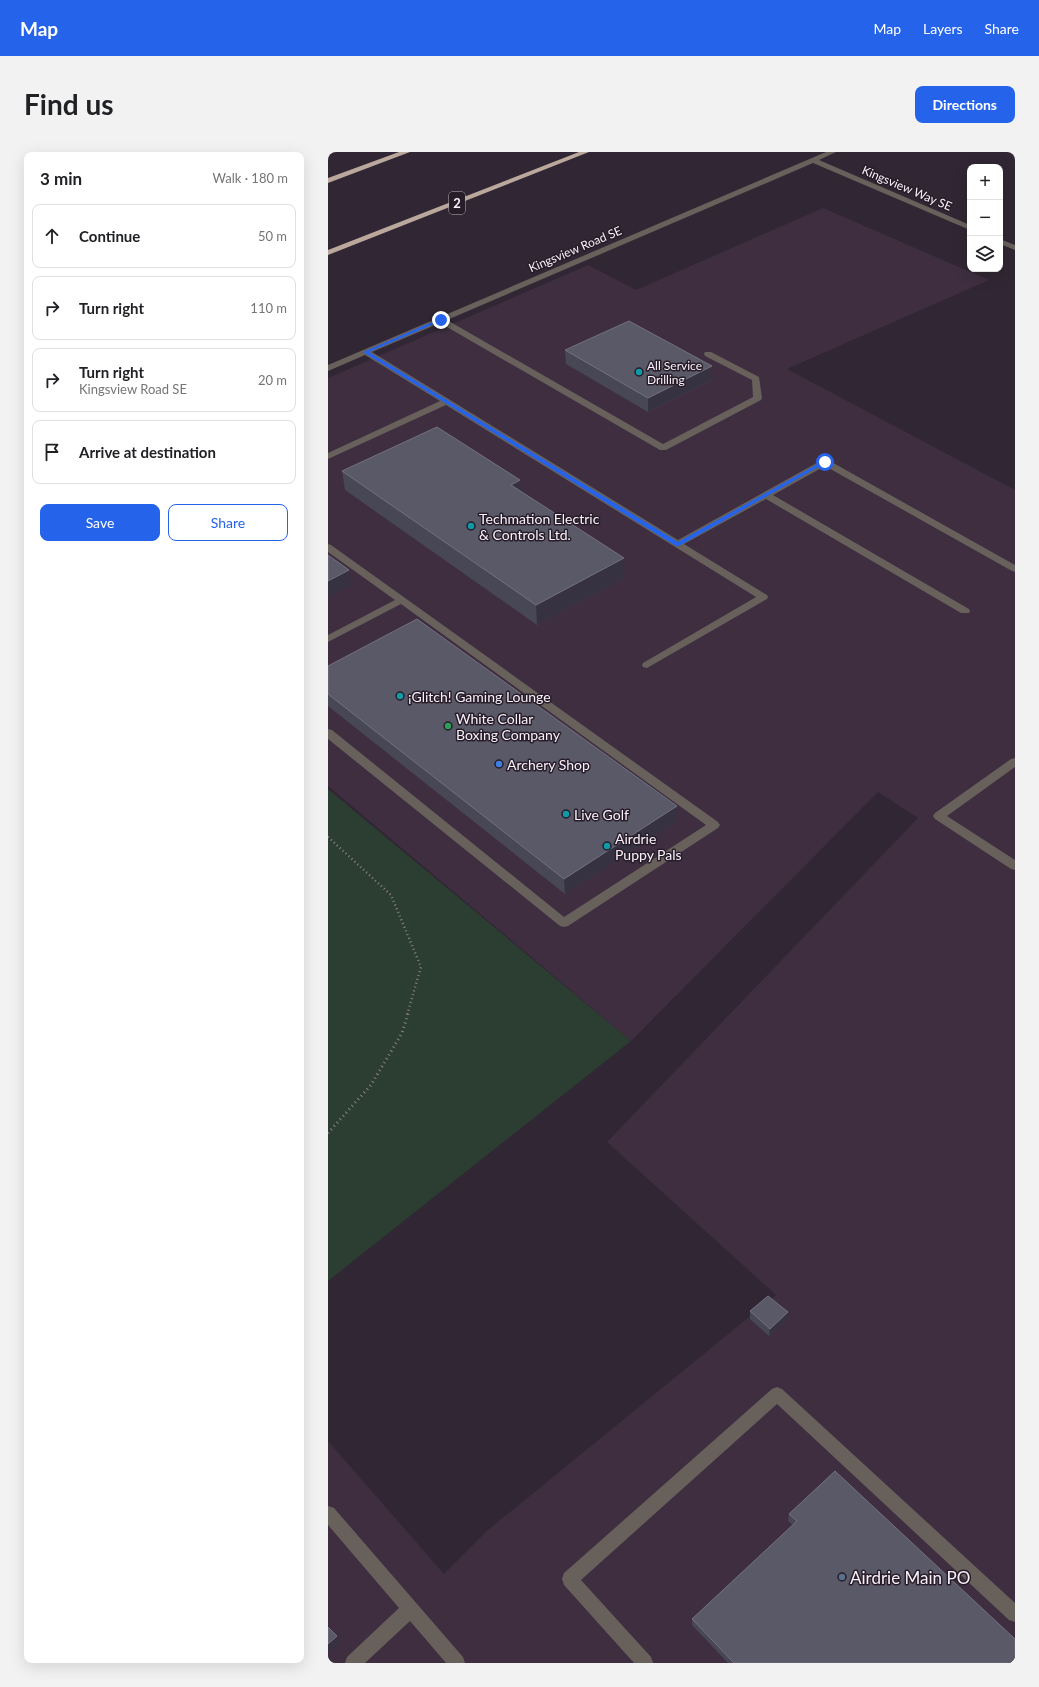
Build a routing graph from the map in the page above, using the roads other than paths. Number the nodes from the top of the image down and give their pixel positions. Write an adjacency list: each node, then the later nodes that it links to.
1 (389, 152): 6 (highway)
2 (406, 152): 7 (highway)
3 (585, 152): 11 (highway, 2)
4 (832, 152): 5 (street, Kingsview Road SE)
5 (813, 160): 8 (street, Kingsview Way SE); 12 (street, Kingsview Road SE)
6 (328, 176)
7 (328, 181)
8 (967, 227)
9 (1003, 242): 10 (street)
10 (1015, 248)
11 (328, 253)
12 (441, 320): 13 (street, Kingsview Road SE); 14 (street)
13 (366, 352): 15 (street, Kingsview Road SE); 16 (street)
14 (708, 354)
15 (328, 368)
16 (446, 402): 17 (street); 19 (street)
17 (328, 456)
18 (766, 495): 19 (street); 21 (street); 23 (street)
19 (678, 544): 25 (street)
20 (328, 547): 22 (street)
21 (1015, 569)
22 (402, 600): 24 (street); 26 (street)
23 (965, 611)
24 (328, 639)
25 (647, 665)
26 (328, 733)
27 (1015, 762): 28 (street)
28 (1015, 866)
29 (328, 1513): 30 (street)
30 (410, 1608): 32 (street); 33 (street)
31 (1015, 1614): 34 (street)
32 (352, 1663)
33 (457, 1663)
34 (645, 1663)

